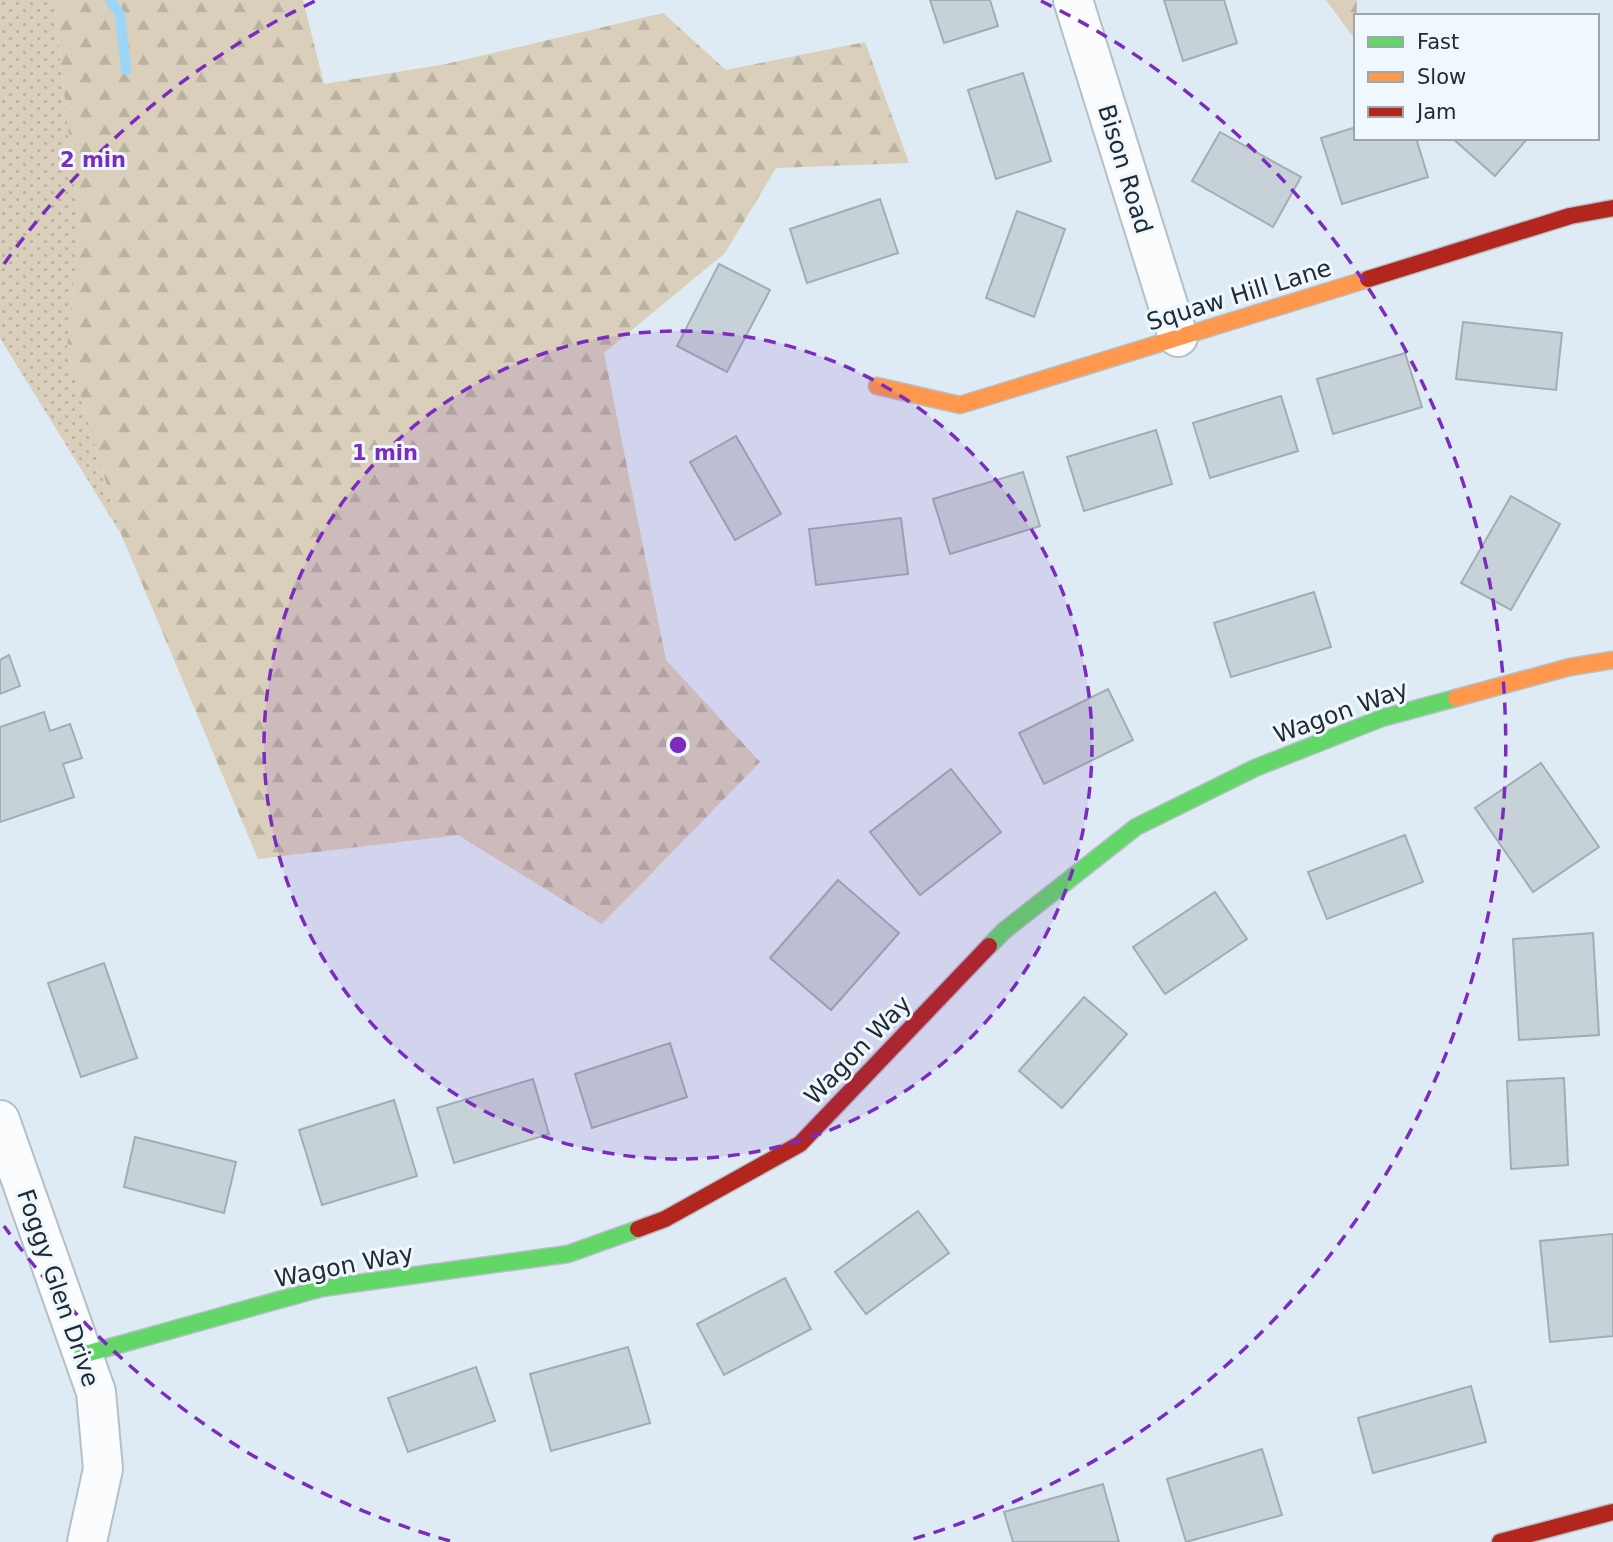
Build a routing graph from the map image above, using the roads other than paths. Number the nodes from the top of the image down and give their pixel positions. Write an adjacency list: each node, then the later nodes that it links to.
1 (1073, 0): 3 (street, Bison Road)
2 (1613, 208): 3 (street, Squaw Hill Lane)
3 (1178, 337): 4 (street, Squaw Hill Lane)
4 (877, 386)
5 (1613, 660): 7 (street, Wagon Way)
6 (2, 1135): 7 (street, Foggy Glen Drive)
7 (82, 1355): 9 (street, Foggy Glen Drive)
8 (1613, 1512): 10 (street)
9 (87, 1542)
10 (1500, 1542)

